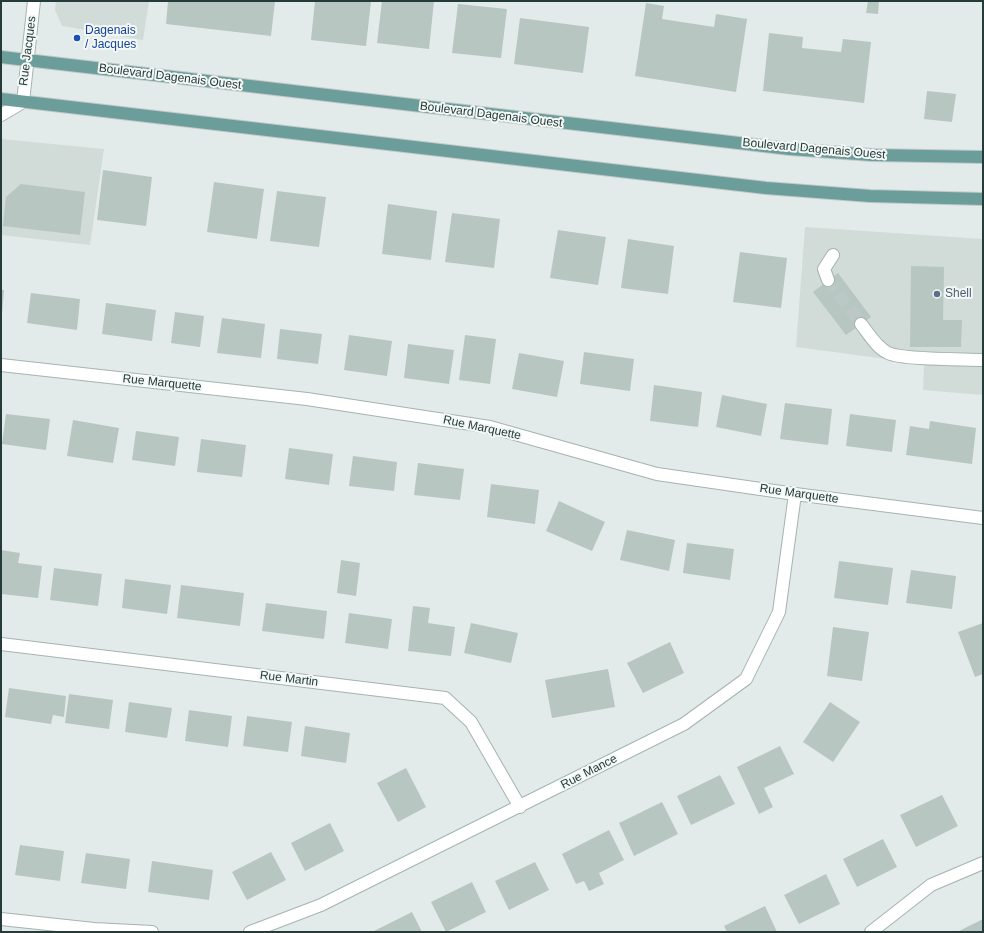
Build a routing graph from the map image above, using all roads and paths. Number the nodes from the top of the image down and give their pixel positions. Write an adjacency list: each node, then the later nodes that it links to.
1 (34, 1): 3 (street, Rue Jacques)
2 (1, 57): 3 (main road, Boulevard Dagenais Ouest)
3 (27, 60): 5 (street, Rue Jacques); 7 (main road, Boulevard Dagenais Ouest)
4 (1, 99): 5 (main road)
5 (22, 102): 6 (street); 8 (main road)
6 (1, 115)
7 (983, 157)
8 (983, 199)
9 (833, 255): 10 (street)
10 (828, 280)
11 (861, 324): 12 (street)
12 (983, 360)
13 (1, 365): 14 (street, Rue Marquette)
14 (795, 494): 15 (street, Rue Marquette); 17 (street, Rue Mance)
15 (983, 518)
16 (1, 644): 17 (street, Rue Martin)
17 (520, 807): 22 (street, Rue Mance)
18 (983, 863): 23 (street)
19 (1, 919): 20 (street)
20 (93, 931): 21 (street)
21 (152, 932)
22 (250, 932)
23 (871, 932)

